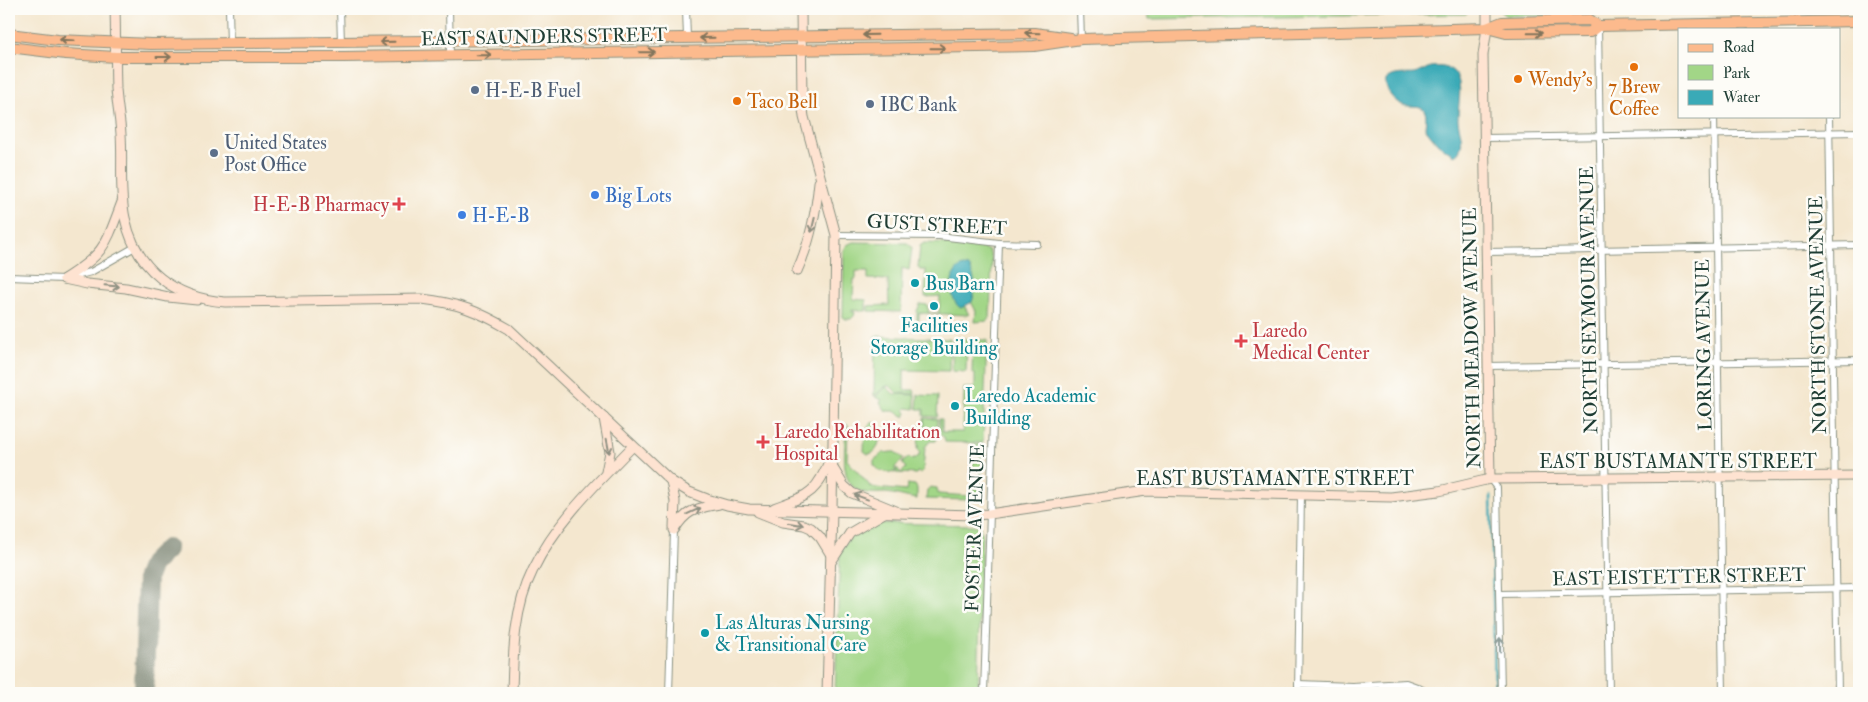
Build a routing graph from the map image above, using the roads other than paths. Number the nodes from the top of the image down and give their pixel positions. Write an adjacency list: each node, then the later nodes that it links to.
1 (115, 9): 22 (main road, EAST BUSTAMANTE STREET)
2 (229, 9): 23 (street)
3 (340, 9): 21 (street)
4 (449, 9): 19 (street)
5 (686, 9): 16 (street)
6 (801, 9): 15 (main road)
7 (1080, 9): 18 (street)
8 (1487, 9): 13 (main road, NORTH MEADOW AVENUE)
9 (1859, 21): 10 (main road, EAST SAUNDERS STREET)
10 (1827, 25): 12 (main road, EAST SAUNDERS STREET)
11 (1598, 26): 12 (main road, EAST SAUNDERS STREET); 13 (main road, EAST SAUNDERS STREET); 35 (street, NORTH SEYMOUR AVENUE)
12 (1712, 26)
13 (1487, 28): 18 (main road, EAST SAUNDERS STREET); 36 (main road, NORTH MEADOW AVENUE)
14 (9, 34): 22 (main road, EAST SAUNDERS STREET, one-way to 14)
15 (801, 36): 16 (main road, EAST SAUNDERS STREET, one-way to 16); 18 (main road, EAST SAUNDERS STREET, one-way to 15); 25 (main road)
16 (687, 38): 17 (main road, EAST SAUNDERS STREET)
17 (615, 39): 19 (main road, EAST SAUNDERS STREET); 26 (main road)
18 (1081, 39): 25 (main road, EAST SAUNDERS STREET, one-way to 18)
19 (449, 41): 20 (main road, EAST SAUNDERS STREET, one-way to 20); 27 (street)
20 (365, 42): 21 (main road, EAST SAUNDERS STREET); 29 (main road)
21 (341, 43): 23 (main road, EAST SAUNDERS STREET)
22 (116, 44): 23 (main road, EAST SAUNDERS STREET); 28 (main road, EAST BUSTAMANTE STREET)
23 (230, 44)
24 (9, 47): 28 (main road, EAST SAUNDERS STREET)
25 (802, 50): 26 (main road, EAST SAUNDERS STREET, one-way to 25); 37 (main road)
26 (568, 54): 27 (main road, EAST SAUNDERS STREET, one-way to 26)
27 (450, 55): 29 (main road, EAST SAUNDERS STREET)
28 (116, 57): 29 (main road, EAST SAUNDERS STREET, one-way to 29); 38 (main road, EAST BUSTAMANTE STREET)
29 (264, 57)
30 (1714, 118): 34 (street, LORING AVENUE)
31 (1829, 118): 33 (street, NORTH STONE AVENUE)
32 (1859, 132): 33 (street)
33 (1829, 133): 34 (street); 43 (street, NORTH STONE AVENUE)
34 (1714, 134): 35 (street); 45 (street, LORING AVENUE)
35 (1600, 136): 36 (street); 46 (street, NORTH SEYMOUR AVENUE)
36 (1485, 138): 47 (main road, NORTH MEADOW AVENUE)
37 (820, 177): 39 (main road); 48 (main road, one-way to 48)
38 (123, 199): 44 (main road, EAST BUSTAMANTE STREET); 50 (main road)
39 (836, 235): 40 (street, GUST STREET); 59 (main road)
40 (999, 243): 41 (street, GUST STREET); 75 (street, FOSTER AVENUE)
41 (1037, 244)
42 (1859, 245): 43 (street)
43 (1831, 246): 45 (street); 52 (street, NORTH STONE AVENUE)
44 (135, 247): 50 (street); 51 (main road, EAST BUSTAMANTE STREET)
45 (1716, 248): 46 (street); 54 (street, LORING AVENUE)
46 (1602, 250): 47 (street); 55 (street, NORTH SEYMOUR AVENUE)
47 (1486, 252): 56 (main road, NORTH MEADOW AVENUE)
48 (797, 271)
49 (9, 277): 50 (street)
50 (64, 279): 51 (main road, one-way to 51)
51 (205, 300): 57 (main road, EAST BUSTAMANTE STREET)
52 (1833, 360): 53 (street); 54 (street); 62 (street, NORTH STONE AVENUE)
53 (1859, 360)
54 (1718, 362): 55 (street); 64 (street, LORING AVENUE)
55 (1604, 364): 56 (street); 65 (street, NORTH SEYMOUR AVENUE)
56 (1488, 366): 66 (main road, NORTH MEADOW AVENUE)
57 (604, 418): 58 (main road, EAST BUSTAMANTE STREET); 61 (main road, one-way to 61)
58 (633, 446): 61 (main road); 67 (main road, EAST BUSTAMANTE STREET)
59 (833, 452): 60 (main road); 71 (main road)
60 (833, 467): 72 (main road); 74 (main road, one-way to 60)
61 (606, 474): 84 (main road)
62 (1834, 476): 63 (main road, EAST BUSTAMANTE STREET); 64 (main road, EAST BUSTAMANTE STREET); 78 (street, NORTH STONE AVENUE)
63 (1859, 476)
64 (1720, 477): 65 (main road, EAST BUSTAMANTE STREET); 80 (street, LORING AVENUE)
65 (1606, 478): 66 (main road, EAST BUSTAMANTE STREET); 81 (street, NORTH SEYMOUR AVENUE)
66 (1490, 479): 68 (main road, EAST BUSTAMANTE STREET); 82 (street, NORTH MEADOW AVENUE)
67 (670, 481): 69 (main road, EAST BUSTAMANTE STREET); 76 (main road)
68 (1301, 494): 75 (main road, EAST BUSTAMANTE STREET); 83 (street)
69 (721, 504): 70 (main road, EAST BUSTAMANTE STREET); 76 (main road, one-way to 69)
70 (749, 509): 71 (main road, EAST BUSTAMANTE STREET); 77 (main road, one-way to 77)
71 (770, 510): 72 (main road, EAST BUSTAMANTE STREET)
72 (832, 511): 73 (main road, EAST BUSTAMANTE STREET); 77 (main road)
73 (886, 512): 74 (main road, EAST BUSTAMANTE STREET); 77 (main road)
74 (900, 513): 75 (main road, EAST BUSTAMANTE STREET)
75 (989, 514): 87 (street, FOSTER AVENUE)
76 (674, 530): 85 (street)
77 (831, 559): 86 (main road)
78 (1836, 588): 79 (street, EAST EISTETTER STREET); 80 (street, EAST EISTETTER STREET); 93 (street, NORTH STONE AVENUE)
79 (1859, 588)
80 (1722, 590): 81 (street, EAST EISTETTER STREET); 92 (street, LORING AVENUE)
81 (1607, 592): 82 (street, EAST EISTETTER STREET); 91 (street, NORTH SEYMOUR AVENUE)
82 (1500, 594): 90 (street, NORTH MEADOW AVENUE, one-way to 82)
83 (1298, 684): 88 (street); 89 (street)
84 (512, 693)
85 (670, 693)
86 (827, 693)
87 (984, 693)
88 (1298, 693)
89 (1428, 693)
90 (1500, 693)
91 (1609, 693)
92 (1723, 693)
93 (1838, 693)

